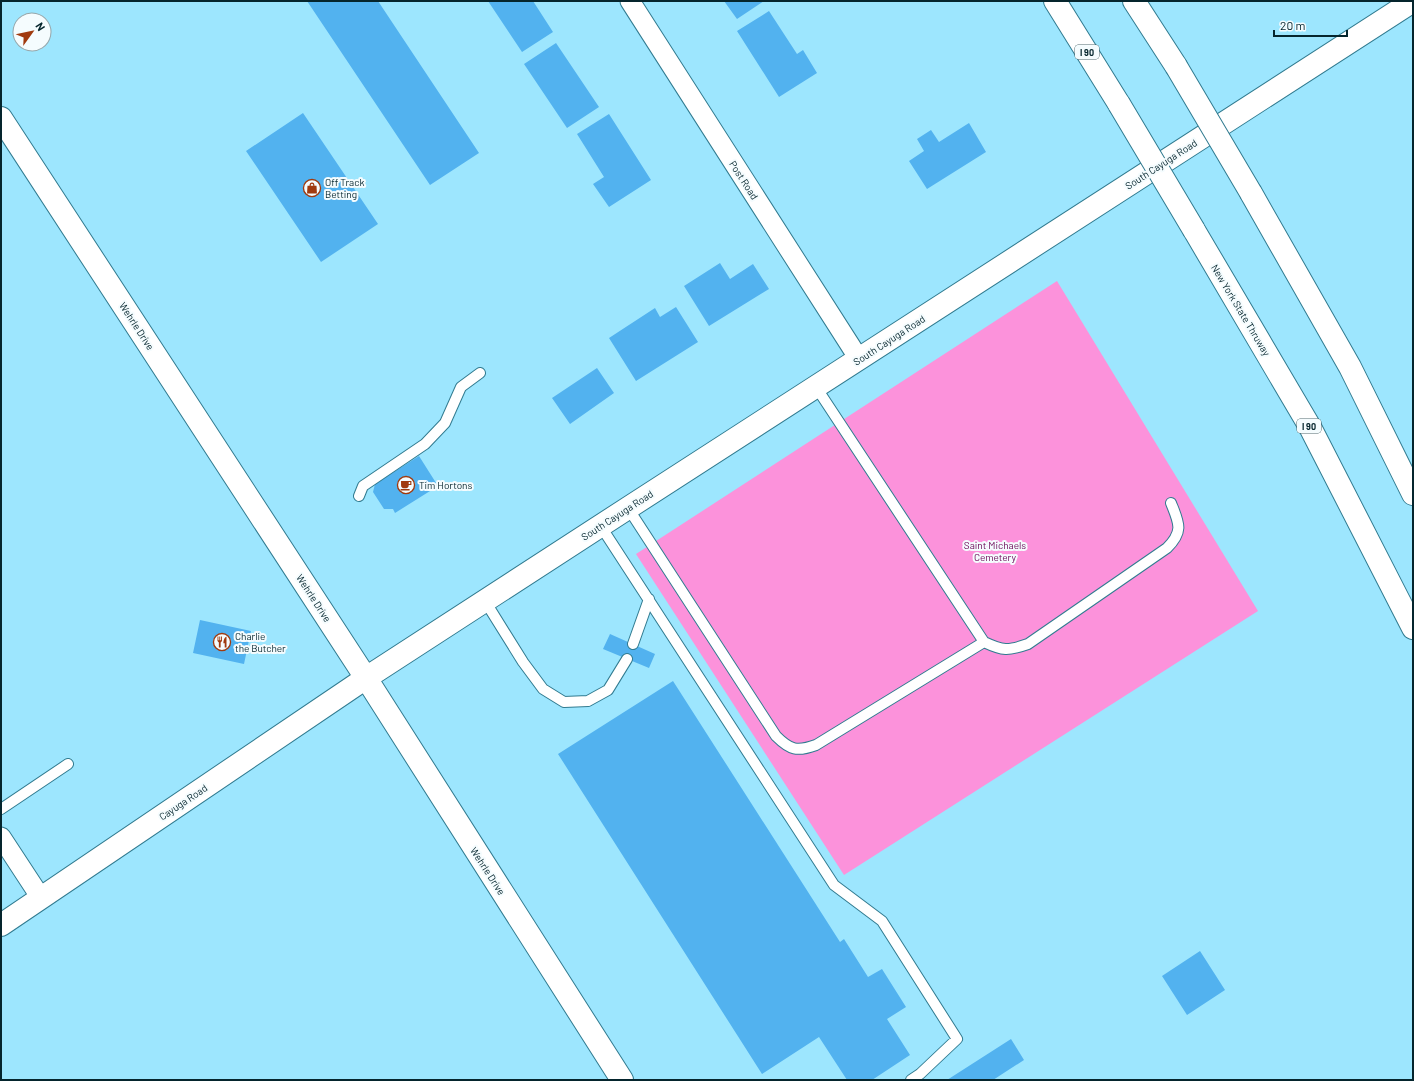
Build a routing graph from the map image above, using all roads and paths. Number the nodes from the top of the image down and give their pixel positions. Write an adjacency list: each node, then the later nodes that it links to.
1 (630, 1): 6 (street, Post Road)
2 (1055, 1): 16 (main road, New York State Thruway / I 90, bridge)
3 (1134, 1): 9 (main road, bridge)
4 (1413, 1): 6 (main road, South Cayuga Road)
5 (1, 118): 20 (main road, Wehrle Drive)
6 (859, 359): 8 (main road, South Cayuga Road)
7 (480, 373): 10 (lane)
8 (816, 387): 12 (main road, South Cayuga Road); 17 (lane)
9 (1413, 494)
10 (359, 496)
11 (1171, 503): 17 (lane)
12 (628, 508): 13 (main road, South Cayuga Road); 17 (lane)
13 (600, 525): 14 (lane); 15 (main road, South Cayuga Road)
14 (649, 599): 18 (lane); 27 (lane)
15 (485, 601): 19 (lane); 20 (main road, South Cayuga Road)
16 (1413, 628)
17 (984, 642)
18 (633, 644)
19 (627, 659)
20 (366, 678): 24 (main road, Cayuga Road); 26 (main road, Wehrle Drive)
21 (68, 764): 22 (lane)
22 (1, 809)
23 (1, 837): 24 (street)
24 (41, 898): 25 (main road, Cayuga Road)
25 (1, 925)
26 (622, 1080)
27 (911, 1080)

